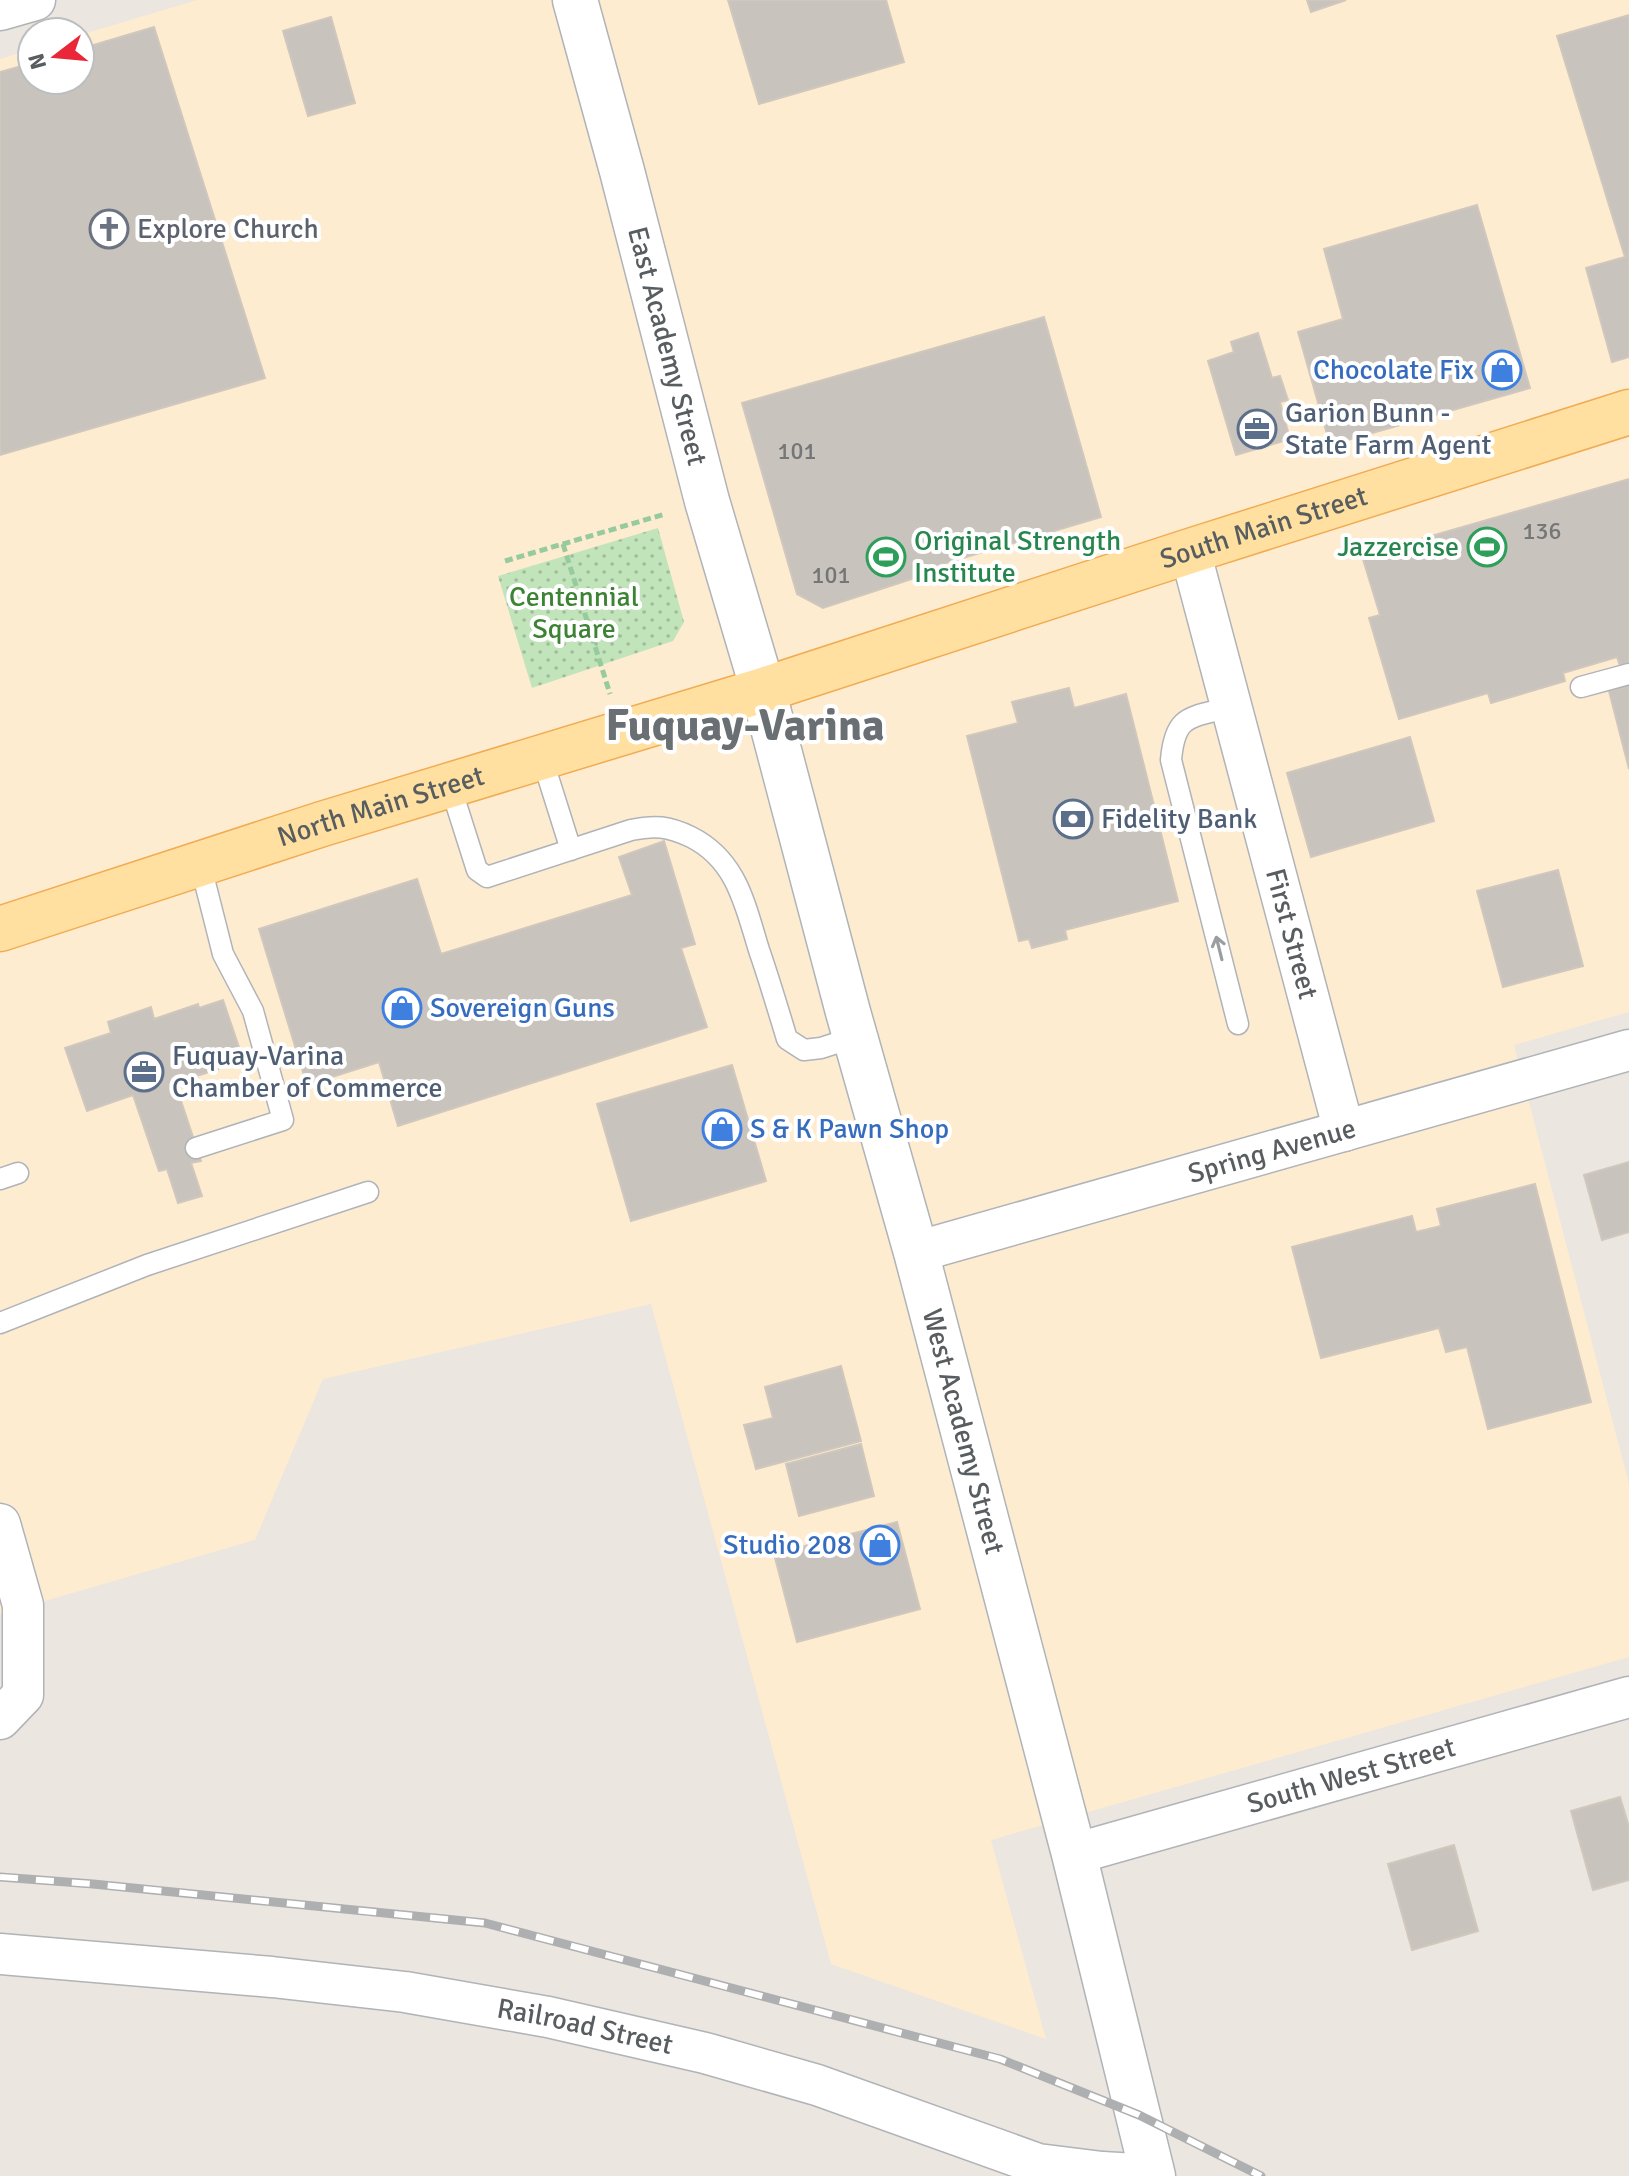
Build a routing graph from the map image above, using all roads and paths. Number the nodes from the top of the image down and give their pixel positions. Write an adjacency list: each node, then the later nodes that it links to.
1 (35, 0): 3 (street)
2 (575, 0): 5 (main road, East Academy Street)
3 (0, 10)
4 (1629, 412): 7 (main road, South Main Street)
5 (707, 501): 6 (path); 11 (main road, East Academy Street)
6 (563, 544): 8 (path); 13 (path)
7 (1190, 551): 11 (main road, South Main Street); 12 (street, First Street)
8 (505, 561)
9 (1629, 674): 10 (lane)
10 (1581, 687)
11 (763, 690): 13 (main road, North Main Street); 20 (main road, West Academy Street)
12 (1231, 707): 19 (lane, one-way to 12); 22 (street, First Street)
13 (623, 733): 14 (main road, North Main Street)
14 (542, 758): 15 (main road, North Main Street); 16 (lane)
15 (450, 785): 16 (lane); 17 (main road, North Main Street)
16 (571, 850): 20 (lane)
17 (200, 863): 18 (main road, North Main Street); 23 (lane)
18 (0, 929)
19 (1238, 1024)
20 (855, 1037): 25 (main road, West Academy Street)
21 (1629, 1050): 22 (street, Spring Avenue)
22 (1344, 1131): 25 (street, Spring Avenue)
23 (196, 1148)
24 (368, 1192): 26 (lane)
25 (916, 1252): 30 (main road, West Academy Street)
26 (0, 1323)
27 (0, 1524): 29 (street)
28 (1629, 1697): 30 (street, South West Street)
29 (0, 1719)
30 (1074, 1854): 32 (main road, West Academy Street)
31 (0, 1954): 32 (street, Railroad Street)
32 (1153, 2175)

